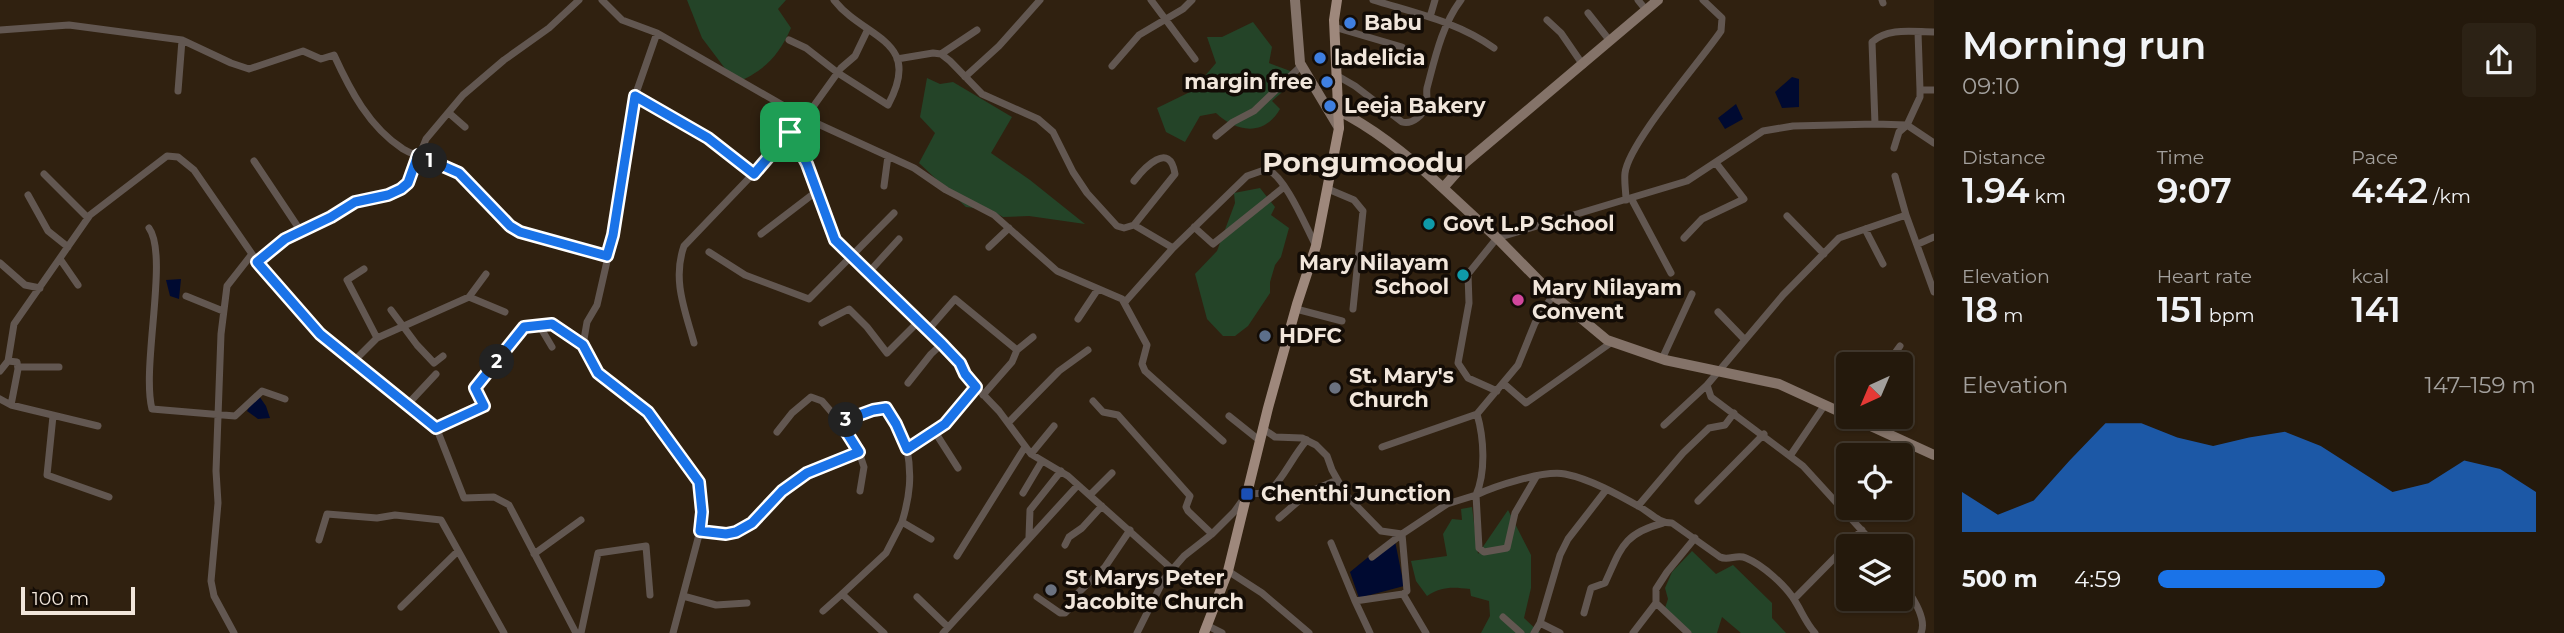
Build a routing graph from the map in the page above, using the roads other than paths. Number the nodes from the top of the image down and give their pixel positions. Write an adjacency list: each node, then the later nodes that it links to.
1 (566, 0): 16 (street)
2 (579, 0): 16 (street)
3 (602, 0): 29 (street)
4 (834, 0): 24 (street)
5 (1040, 0): 43 (street)
6 (1152, 0): 20 (street)
7 (1192, 0): 20 (street)
8 (1295, 0): 40 (street)
9 (1337, 0): 23 (main road)
10 (1373, 0): 19 (street)
11 (1434, 0): 19 (street)
12 (1461, 0): 22 (street)
13 (1638, 0): 17 (street)
14 (1658, 0): 17 (street)
15 (1703, 0): 73 (street)
16 (571, 7): 49 (street)
17 (1646, 10): 32 (street)
18 (1588, 13): 32 (street)
19 (1430, 17): 22 (street)
20 (1165, 18): 37 (street); 39 (street)
21 (1547, 20): 38 (street)
22 (1446, 22): 34 (street); 42 (street)
23 (1334, 27): 33 (street); 42 (main road)
24 (868, 29): 36 (street); 41 (street)
25 (0, 30): 30 (street)
26 (977, 30): 35 (street)
27 (1919, 32): 28 (street); 44 (street); 51 (street)
28 (1934, 32)
29 (657, 33): 47 (street); 50 (street)
30 (182, 40): 46 (street); 59 (street)
31 (789, 40): 41 (street)
32 (1610, 41): 38 (street)
33 (1402, 47)
34 (1494, 48)
35 (941, 54): 36 (street); 43 (street)
36 (897, 58): 41 (street)
37 (1195, 59)
38 (1583, 65): 69 (street)
39 (1112, 66)
40 (1301, 66): 54 (street); 56 (street)
41 (838, 74): 50 (street)
42 (1336, 74): 48 (main road)
43 (965, 77): 78 (street)
44 (1920, 90): 45 (street); 52 (street)
45 (1934, 90)
46 (178, 91)
47 (635, 96): 64 (street); 98 (street)
48 (1337, 110): 54 (main road); 69 (street)
49 (449, 113): 53 (street); 59 (street)
50 (804, 118): 55 (street); 60 (street)
51 (1875, 124): 52 (street); 62 (street)
52 (1907, 125): 57 (street); 58 (street)
53 (465, 127)
54 (1339, 128): 70 (main road)
55 (790, 132): 64 (street); 71 (street)
56 (1216, 136)
57 (1934, 143)
58 (1895, 148)
59 (418, 155): 82 (street); 98 (street)
60 (888, 156): 67 (street); 80 (street)
61 (254, 161): 82 (street)
62 (1716, 163): 73 (street); 87 (street)
63 (44, 174): 77 (street)
64 (754, 174): 133 (street)
65 (1895, 176): 75 (street)
66 (1134, 181): 78 (street)
67 (884, 186)
68 (1284, 187): 79 (street); 79 (street); 90 (street)
69 (1443, 188): 86 (street)
70 (1328, 189): 90 (main road); 117 (street)
71 (817, 191): 84 (street); 97 (street)
72 (28, 195): 91 (street)
73 (1628, 199): 86 (street); 105 (street)
74 (894, 213): 97 (street)
75 (1906, 215): 81 (street); 89 (street)
76 (1787, 216): 96 (street)
77 (88, 218): 91 (street); 95 (street)
78 (1134, 225): 93 (street)
79 (1194, 227): 93 (street)
80 (1009, 228): 92 (street); 109 (street)
81 (1865, 229): 96 (street); 102 (street)
82 (300, 230): 100 (street)
83 (152, 233): 164 (street)
84 (761, 234)
85 (1934, 237): 89 (street)
86 (1497, 238): 111 (street); 154 (street)
87 (1684, 238)
88 (899, 239): 104 (street)
89 (1918, 244): 110 (street)
90 (1316, 246): 116 (main road)
91 (68, 247): 99 (street)
92 (989, 247)
93 (1173, 248): 115 (street)
94 (709, 252): 97 (street)
95 (252, 254): 100 (street); 119 (street)
96 (1824, 254): 131 (street)
97 (852, 255): 104 (street)
98 (607, 256): 135 (street)
99 (60, 258): 107 (street); 108 (street)
100 (257, 262): 144 (street)
101 (0, 263): 108 (street)
102 (1883, 264)
103 (364, 269): 130 (street)
104 (869, 272): 123 (street)
105 (1671, 273)
106 (486, 274): 114 (street)
107 (78, 285)
108 (40, 288): 143 (street)
109 (1098, 289): 115 (street); 122 (street)
110 (1934, 292)
111 (1553, 295): 132 (street); 151 (street)
112 (1692, 295): 142 (street)
113 (186, 296): 119 (street)
114 (469, 297): 120 (street); 127 (street)
115 (1125, 302): 180 (street)
116 (1296, 309): 124 (street); 177 (main road)
117 (1353, 309)
118 (391, 310): 127 (street)
119 (223, 312): 164 (street)
120 (505, 312)
121 (1718, 312): 131 (street)
122 (1079, 319)
123 (919, 321): 125 (street); 128 (street)
124 (1342, 321)
125 (822, 323)
126 (539, 326): 135 (street); 137 (street); 173 (street)
127 (403, 328): 130 (street); 141 (street)
128 (928, 330): 134 (street); 138 (street)
129 (1033, 337): 138 (street)
130 (377, 338): 144 (street)
131 (1745, 340): 147 (street)
132 (1612, 342): 142 (street); 151 (street)
133 (694, 343)
134 (942, 344): 150 (street); 153 (street)
135 (583, 345): 210 (street)
136 (1900, 346): 140 (street)
137 (552, 347)
138 (1017, 350): 155 (street)
139 (1088, 350): 169 (street)
140 (1896, 352)
141 (443, 356)
142 (1662, 359): 147 (street)
143 (8, 360): 145 (street); 148 (street)
144 (355, 360): 159 (street)
145 (18, 367): 146 (street); 160 (street)
146 (59, 367)
147 (1718, 370): 152 (street); 161 (street)
148 (0, 371)
149 (436, 374): 159 (street)
150 (908, 383)
151 (1503, 383): 154 (street)
152 (1707, 385): 163 (street); 170 (street)
153 (976, 387): 155 (street); 176 (street)
154 (1497, 391): 165 (street)
155 (983, 395): 169 (street)
156 (0, 399): 160 (street)
157 (285, 399): 164 (street)
158 (1093, 401): 211 (street)
159 (408, 404): 173 (street)
160 (11, 405): 166 (street)
161 (1824, 406): 162 (street); 186 (street)
162 (1836, 411)
163 (1734, 413): 178 (street); 203 (street)
164 (218, 414): 244 (street)
165 (1477, 414): 181 (street); 199 (street)
166 (53, 416): 171 (street); 200 (street)
167 (1229, 416): 177 (street)
168 (840, 422): 175 (street); 182 (street); 184 (street)
169 (1007, 423): 183 (street)
170 (1664, 425)
171 (98, 426)
172 (1054, 426): 183 (street)
173 (436, 428): 221 (street)
174 (1878, 429): 185 (street)
175 (777, 432)
176 (935, 432): 182 (street); 188 (street)
177 (1261, 434): 179 (street); 197 (main road)
178 (1764, 434): 186 (street); 201 (street)
179 (1307, 440): 192 (street); 197 (street)
180 (1223, 441)
181 (1382, 447)
182 (907, 449): 206 (street)
183 (1028, 451): 187 (street); 222 (street)
184 (859, 452): 195 (street); 210 (street)
185 (1934, 455)
186 (1790, 456): 209 (street)
187 (1042, 461): 189 (street); 196 (street)
188 (958, 468)
189 (1062, 471): 193 (street); 214 (street)
190 (1112, 473): 198 (street)
191 (1536, 477): 194 (street); 199 (street); 199 (street)
192 (1337, 481): 204 (street); 212 (street)
193 (1078, 485): 198 (street); 214 (street)
194 (1606, 490): 203 (street); 241 (street)
195 (860, 491)
196 (1023, 492)
197 (1247, 494): 211 (street); 225 (main road)
198 (1090, 495): 202 (street)
199 (1476, 495): 212 (street)
200 (109, 497)
201 (1698, 501)
202 (1102, 506): 208 (street); 219 (street)
203 (1638, 506): 207 (street)
204 (1279, 519)
205 (581, 520): 221 (street)
206 (902, 522): 216 (street); 227 (street)
207 (1663, 523): 215 (street); 239 (street)
208 (1130, 530): 224 (street); 231 (street)
209 (1862, 530): 213 (street); 232 (street)
210 (700, 531): 229 (street)
211 (1212, 534): 224 (street)
212 (1402, 534): 223 (street); 228 (street)
213 (1866, 534)
214 (1029, 537): 243 (street)
215 (1695, 538): 232 (street); 236 (street)
216 (931, 539)
217 (319, 540): 220 (street)
218 (1331, 543): 233 (street)
219 (1065, 545)
220 (458, 551): 237 (street); 245 (street)
221 (534, 554): 246 (street)
222 (957, 556)
223 (1373, 557)
224 (1172, 570): 249 (street)
225 (1228, 571): 242 (main road); 251 (street)
226 (650, 594): 246 (street)
227 (842, 594): 238 (street); 248 (street)
228 (1403, 594): 233 (street); 253 (street)
229 (683, 596): 235 (street); 247 (street)
230 (918, 597): 243 (street)
231 (1037, 597)
232 (1794, 599): 259 (street)
233 (1355, 601): 252 (street)
234 (1913, 601): 260 (street)
235 (747, 603)
236 (1656, 603): 257 (street); 258 (street)
237 (401, 607)
238 (823, 611)
239 (1584, 613)
240 (1503, 617): 254 (street)
241 (1540, 623): 255 (street); 256 (street)
242 (1205, 629): 250 (street)
243 (945, 630)
244 (234, 633)
245 (504, 633)
246 (579, 633)
247 (673, 633)
248 (884, 633)
249 (1137, 633)
250 (1222, 633)
251 (1308, 633)
252 (1370, 633)
253 (1426, 633)
254 (1521, 633)
255 (1534, 633)
256 (1560, 633)
257 (1633, 633)
258 (1688, 633)
259 (1815, 633)
260 (1921, 633)

